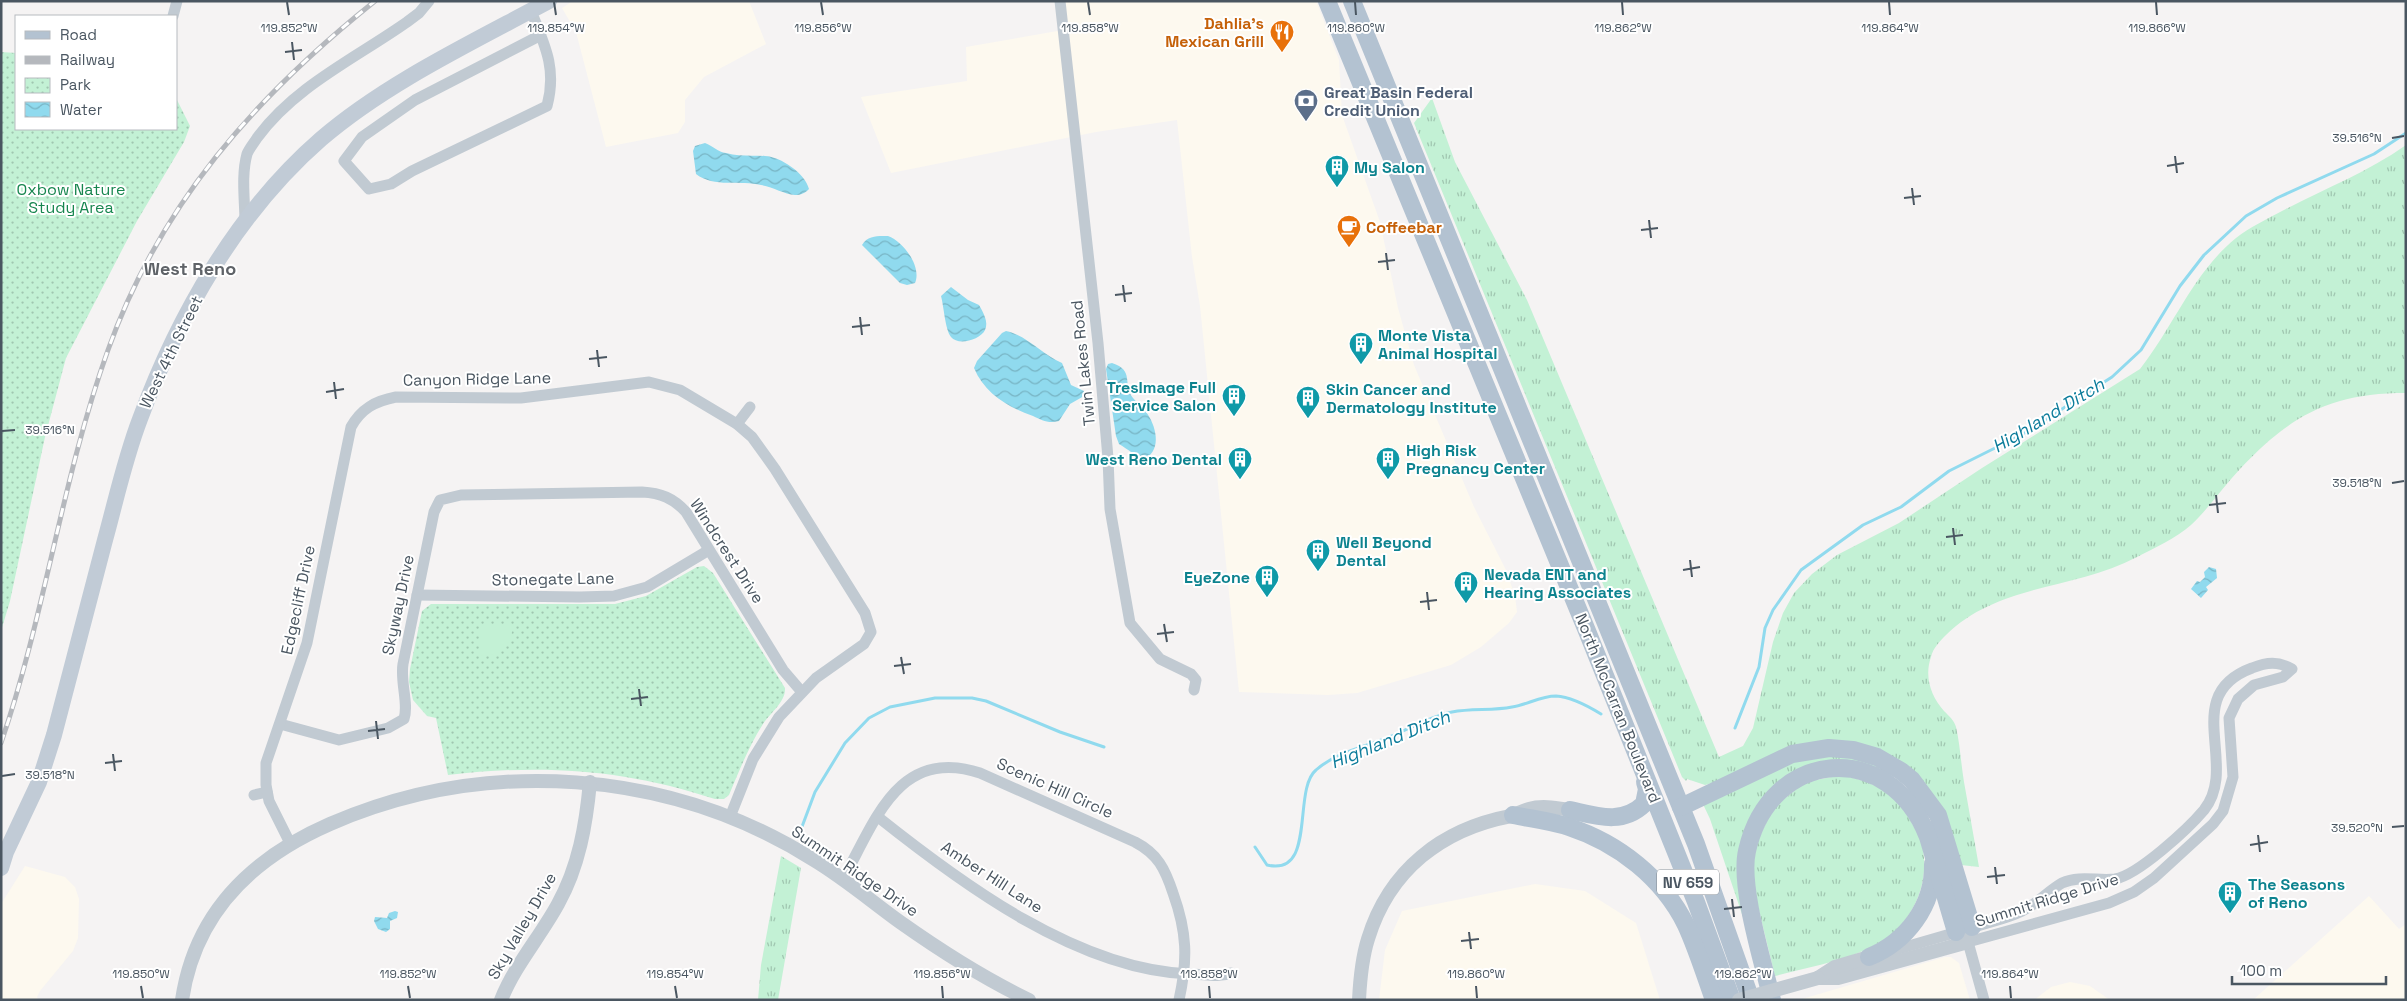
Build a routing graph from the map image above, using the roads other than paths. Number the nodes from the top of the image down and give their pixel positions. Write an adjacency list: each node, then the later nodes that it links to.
1 (177, 1): 8 (street)
2 (429, 1): 12 (street)
3 (549, 1): 7 (main road, West 4th Street)
4 (1060, 1): 19 (street, Twin Lakes Road)
5 (1328, 1): 11 (main road, North McCarran Boulevard / NV 659)
6 (1352, 1): 10 (main road, North McCarran Boulevard / NV 659)
7 (531, 11): 9 (street); 12 (main road, West 4th Street)
8 (173, 15)
9 (541, 35): 9 (street)
10 (1367, 37): 11 (main road); 26 (main road, North McCarran Boulevard / NV 659)
11 (1347, 47): 22 (main road, North McCarran Boulevard / NV 659)
12 (245, 223): 33 (main road, West 4th Street)
13 (750, 407): 15 (street)
14 (360, 413): 15 (street, Canyon Ridge Lane); 21 (street, Edgecliff Drive)
15 (737, 424): 20 (street, Canyon Ridge Lane)
16 (440, 500): 17 (street, Windcrest Drive); 18 (street, Skyway Drive)
17 (709, 550): 18 (street, Stonegate Lane); 20 (street, Windcrest Drive)
18 (417, 595): 21 (street, Skyway Drive)
19 (1194, 690)
20 (801, 692): 29 (street)
21 (280, 724): 24 (street, Edgecliff Drive)
22 (1640, 764): 27 (main road); 47 (main road, North McCarran Boulevard / NV 659)
23 (590, 782): 29 (street, Summit Ridge Drive); 32 (street, Summit Ridge Drive); 42 (street, Sky Valley Drive)
24 (267, 792): 25 (street); 32 (street, Edgecliff Drive)
25 (254, 795)
26 (1681, 807): 36 (main road); 49 (main road, North McCarran Boulevard / NV 659)
27 (1570, 810): 28 (street)
28 (1513, 815): 45 (street); 46 (main road)
29 (730, 817): 35 (street, Summit Ridge Drive)
30 (878, 817): 35 (street, Scenic Hill Circle); 39 (street, Amber Hill Lane); 39 (street, Scenic Hill Circle)
31 (1928, 836): 36 (main road); 37 (main road); 50 (main road)
32 (290, 843): 41 (street, Summit Ridge Drive)
33 (4, 855): 34 (main road, West 4th Street)
34 (1, 868)
35 (843, 879): 43 (street, Summit Ridge Drive)
36 (1966, 934): 36 (street, Summit Ridge Drive); 37 (street, Summit Ridge Drive); 40 (street, Summit Ridge Drive); 51 (street)
37 (1869, 957): 40 (street, Summit Ridge Drive)
38 (1232, 973): 39 (street, Amber Hill Lane)
39 (1184, 974): 44 (street, Scenic Hill Circle)
40 (1818, 978): 48 (street, Summit Ridge Drive, bridge)
41 (182, 1000)
42 (501, 1000)
43 (1029, 1000)
44 (1179, 1000)
45 (1359, 1000)
46 (1714, 1000)
47 (1732, 1000)
48 (1739, 1000)
49 (1751, 1000)
50 (1772, 1000)
51 (1984, 1000)

